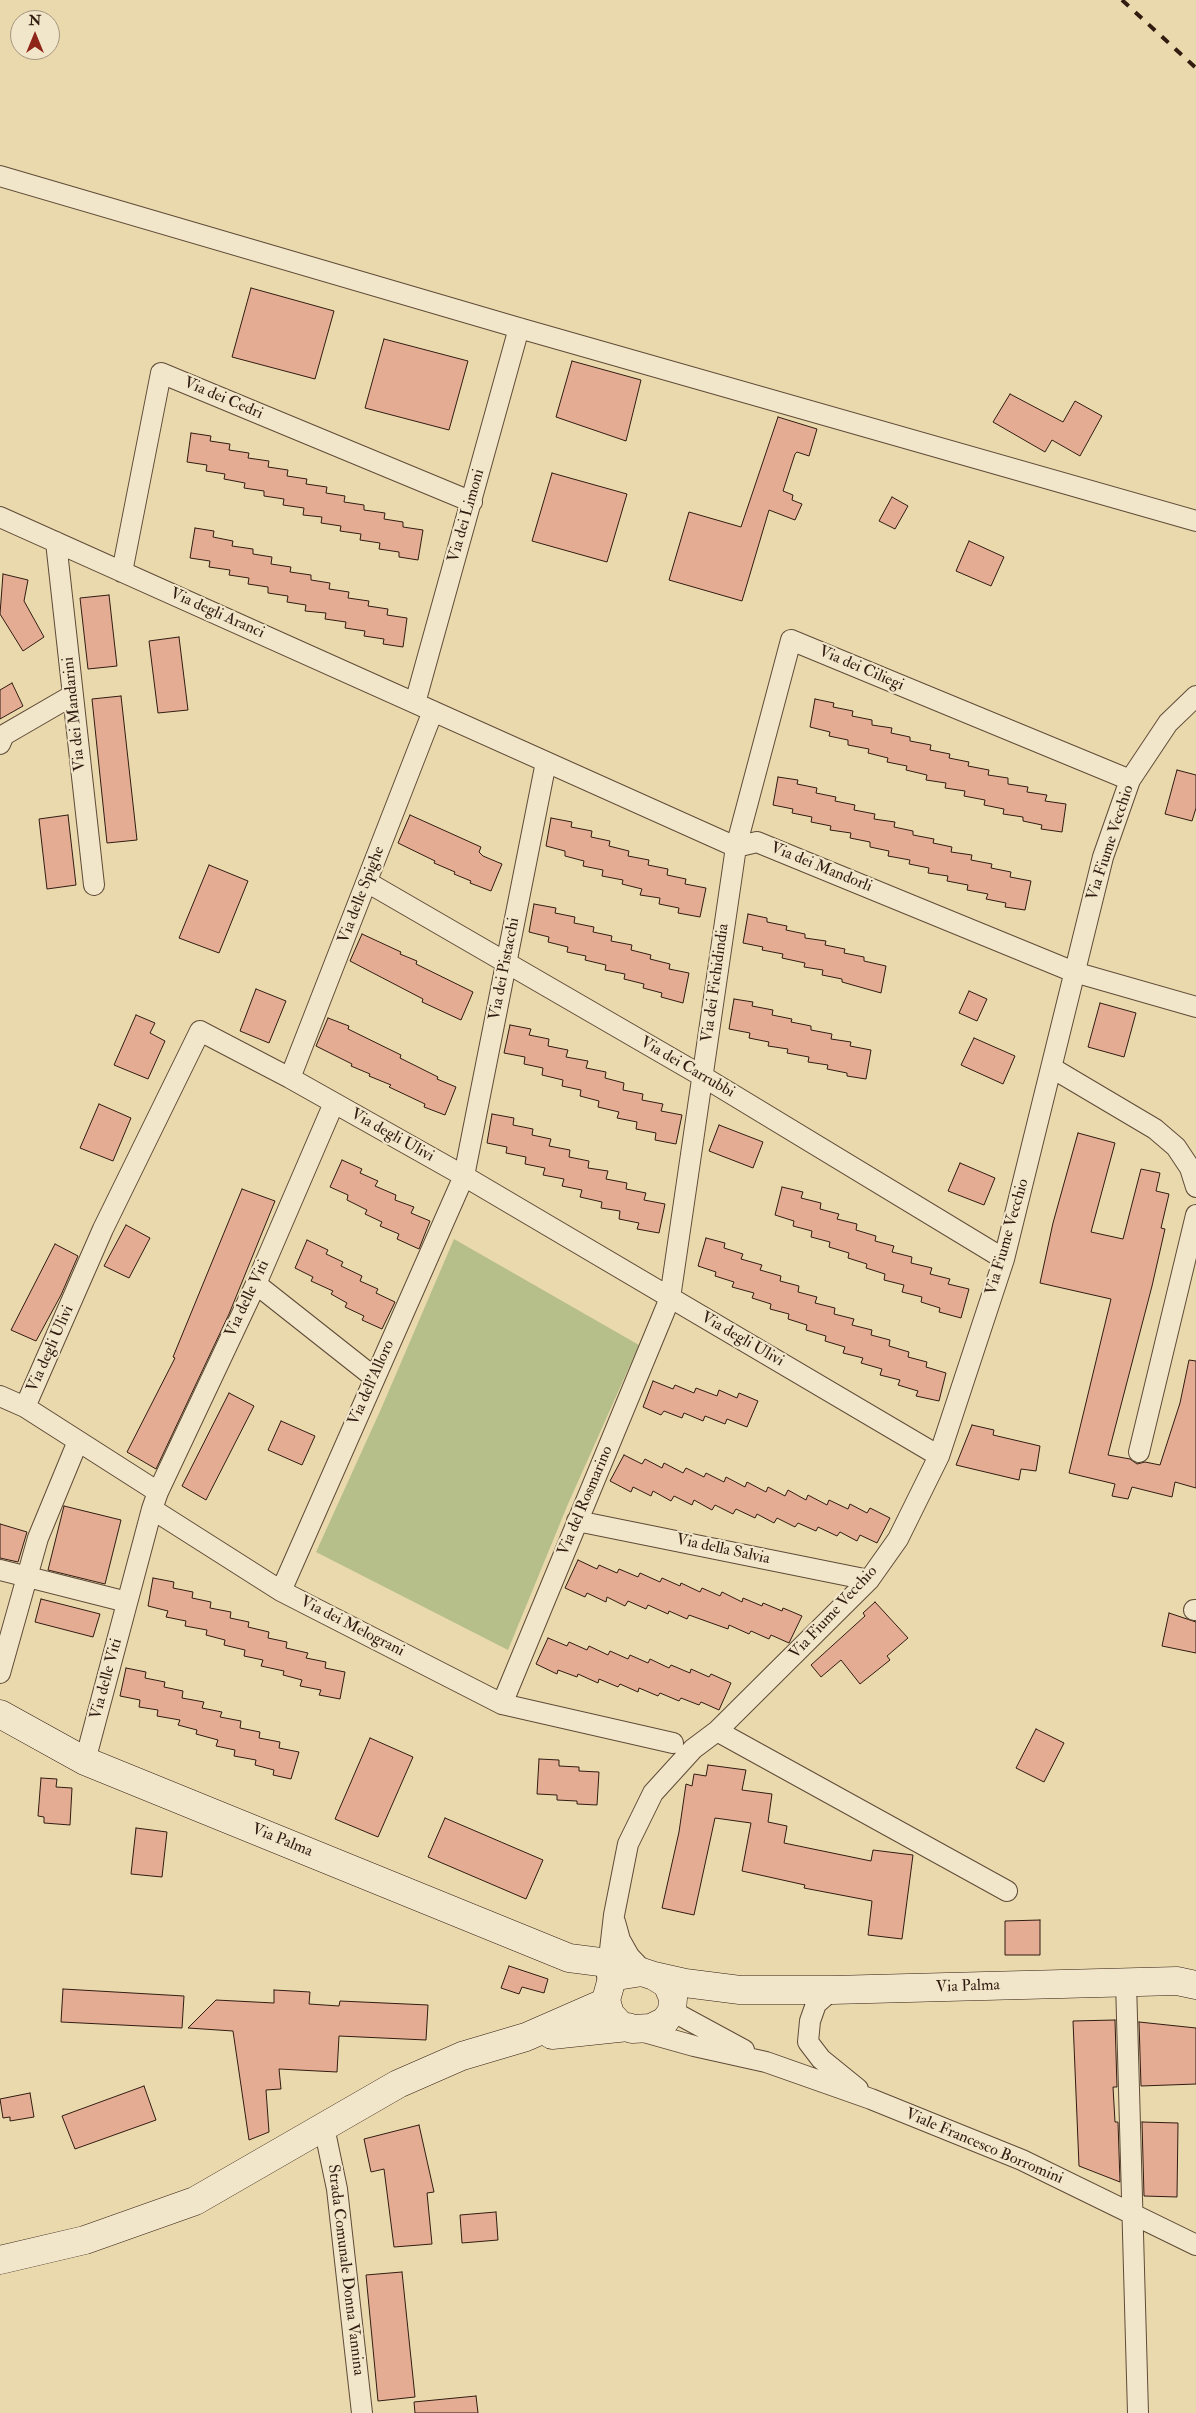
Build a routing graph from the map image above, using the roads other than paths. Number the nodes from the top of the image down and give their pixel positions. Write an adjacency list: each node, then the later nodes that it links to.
1 (0, 176): 2 (street)
2 (519, 328): 3 (street, Via dei Limoni); 5 (street)
3 (472, 502): 7 (street, Via dei Cedri); 10 (street, Via dei Limoni)
4 (0, 517): 6 (street, Via degli Aranci)
5 (1196, 521)
6 (56, 542): 7 (street, Via degli Aranci); 8 (street, Via dei Mandarini)
7 (122, 572): 10 (street, Via degli Aranci)
8 (73, 695): 12 (street); 17 (street, Via dei Mandarini)
9 (1196, 696): 14 (street, Via Fiume Vecchio)
10 (415, 703): 11 (street, Via degli Aranci)
11 (434, 711): 13 (street); 16 (street, Via delle Spighe)
12 (0, 744)
13 (546, 762): 15 (street); 18 (street, Via dei Pistacchi)
14 (1130, 780): 15 (street, Via dei Ciliegi); 19 (street, Via Fiume Vecchio)
15 (736, 847): 19 (street, Via dei Mandorli); 22 (street, Via dei Fichidindia)
16 (367, 882): 18 (street, Via dei Carrubbi); 23 (street, Via delle Spighe)
17 (94, 885)
18 (506, 963): 22 (street, Via dei Carrubbi); 25 (street, Via dei Pistacchi)
19 (1074, 972): 20 (street, Via dei Mandorli); 21 (street, Via Fiume Vecchio)
20 (1196, 1007)
21 (1052, 1068): 26 (street); 28 (street, Via Fiume Vecchio)
22 (702, 1076): 28 (street, Via dei Carrubbi); 30 (street, Via dei Fichidindia)
23 (290, 1078): 24 (street, Via degli Ulivi); 33 (street, Via degli Ulivi)
24 (334, 1103): 25 (street, Via degli Ulivi); 29 (street, Via delle Viti)
25 (464, 1176): 30 (street, Via degli Ulivi); 31 (street, Via dell'Alloro)
26 (1196, 1187)
27 (1196, 1215): 35 (street)
28 (1004, 1259): 36 (street, Via Fiume Vecchio)
29 (256, 1284): 31 (street); 37 (street, Via delle Viti)
30 (670, 1298): 36 (street, Via degli Ulivi); 38 (street, Via del Rosmarino)
31 (375, 1378): 42 (street, Via dell'Alloro)
32 (0, 1396): 33 (street, Via dei Melograni)
33 (25, 1407): 34 (street, Via dei Melograni)
34 (78, 1441): 37 (street, Via dei Melograni); 40 (street)
35 (1139, 1452)
36 (939, 1456): 41 (street, Via Fiume Vecchio)
37 (155, 1501): 42 (street, Via dei Melograni); 43 (street, Via delle Viti)
38 (577, 1521): 41 (street, Via della Salvia); 45 (street, Via del Rosmarino)
39 (0, 1570): 40 (street)
40 (27, 1577): 43 (street); 44 (street)
41 (869, 1580): 47 (street, Via Fiume Vecchio)
42 (280, 1590): 45 (street, Via dei Melograni)
43 (127, 1602): 49 (street, Via delle Viti)
44 (0, 1673)
45 (502, 1704): 48 (street, Via dei Melograni)
46 (0, 1714): 49 (main road, Via Palma)
47 (717, 1731): 50 (street); 51 (street, Via Fiume Vecchio)
48 (673, 1743)
49 (85, 1761): 52 (main road, Via Palma)
50 (1007, 1891)
51 (614, 1915): 52 (street); 53 (street); 54 (street)
52 (569, 1958): 53 (main road); 59 (main road)
53 (608, 1963): 54 (main road); 59 (street)
54 (647, 1973): 57 (main road); 59 (main road); 60 (main road)
55 (1126, 1982): 56 (main road, Via Palma); 58 (main road, Via Palma); 66 (street)
56 (1196, 1985)
57 (740, 1990): 58 (main road, Via Palma); 60 (main road)
58 (832, 1990): 64 (street)
59 (606, 1997): 61 (main road); 62 (main road)
60 (672, 2009): 61 (main road); 63 (street)
61 (630, 2028): 62 (main road); 63 (street)
62 (526, 2037): 65 (main road)
63 (766, 2062): 64 (street, Viale Francesco Borromini)
64 (871, 2099): 66 (street, Viale Francesco Borromini)
65 (324, 2127): 68 (main road); 69 (street, Strada Comunale Donna Vannina)
66 (1131, 2213): 67 (street, Viale Francesco Borromini); 70 (street)
67 (1196, 2245)
68 (0, 2260)
69 (362, 2413)
70 (1138, 2413)

